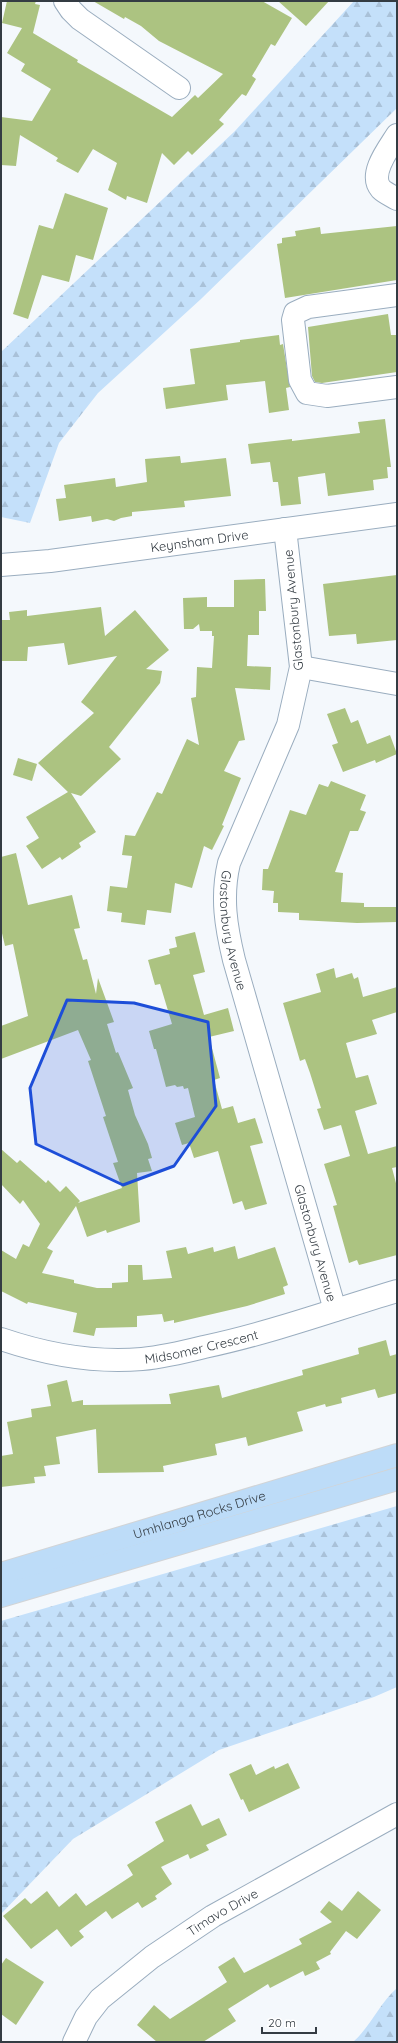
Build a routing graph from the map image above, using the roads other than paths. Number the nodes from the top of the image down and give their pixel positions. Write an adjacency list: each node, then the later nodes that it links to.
1 (65, 1): 2 (street)
2 (179, 88)
3 (397, 135): 4 (street)
4 (397, 199)
5 (397, 295): 6 (street)
6 (397, 386)
7 (397, 514): 8 (street, Keynsham Drive)
8 (285, 529): 9 (street, Keynsham Drive); 10 (street, Glastonbury Avenue)
9 (1, 565)
10 (301, 667): 11 (street); 13 (street, Glastonbury Avenue)
11 (397, 684)
12 (397, 1291): 13 (street, Midsomer Crescent)
13 (335, 1310): 14 (street, Midsomer Crescent)
14 (1, 1339)
15 (397, 1455): 17 (main road, Umhlanga Rocks Drive)
16 (397, 1479): 18 (main road, Umhlanga Rocks Drive)
17 (1, 1574)
18 (1, 1596)
19 (397, 1814): 20 (street, Timavo Drive)
20 (74, 2042)

